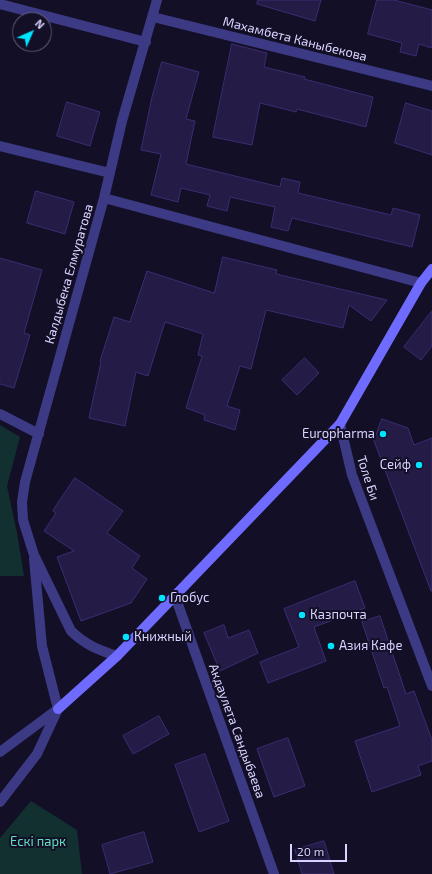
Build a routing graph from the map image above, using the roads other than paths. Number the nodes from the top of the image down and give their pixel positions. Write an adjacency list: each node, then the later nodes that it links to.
1 (157, 0): 3 (street, Калдыбека Елмуратова)
2 (0, 4): 4 (street)
3 (153, 17): 4 (street, Калдыбека Елмуратова); 5 (street, Махамбета Каныбекова)
4 (146, 42): 7 (street, Калдыбека Елмуратова)
5 (432, 86)
6 (0, 146): 7 (street)
7 (110, 173): 8 (street, Калдыбека Елмуратова)
8 (104, 198): 10 (street); 13 (street, Калдыбека Елмуратова)
9 (432, 268): 10 (street)
10 (421, 283): 12 (street)
11 (0, 414): 13 (street)
12 (340, 424): 15 (street); 17 (street, Толе Би)
13 (39, 434): 14 (street, Калдыбека Елмуратова)
14 (34, 555): 16 (street, Калдыбека Елмуратова); 18 (street, Калдыбека Елмуратова)
15 (175, 596): 16 (street); 21 (street, Акдаулета Сандыбаева)
16 (117, 656): 18 (street)
17 (432, 686)
18 (58, 709): 19 (street); 20 (street)
19 (0, 752)
20 (0, 802)
21 (274, 874)

